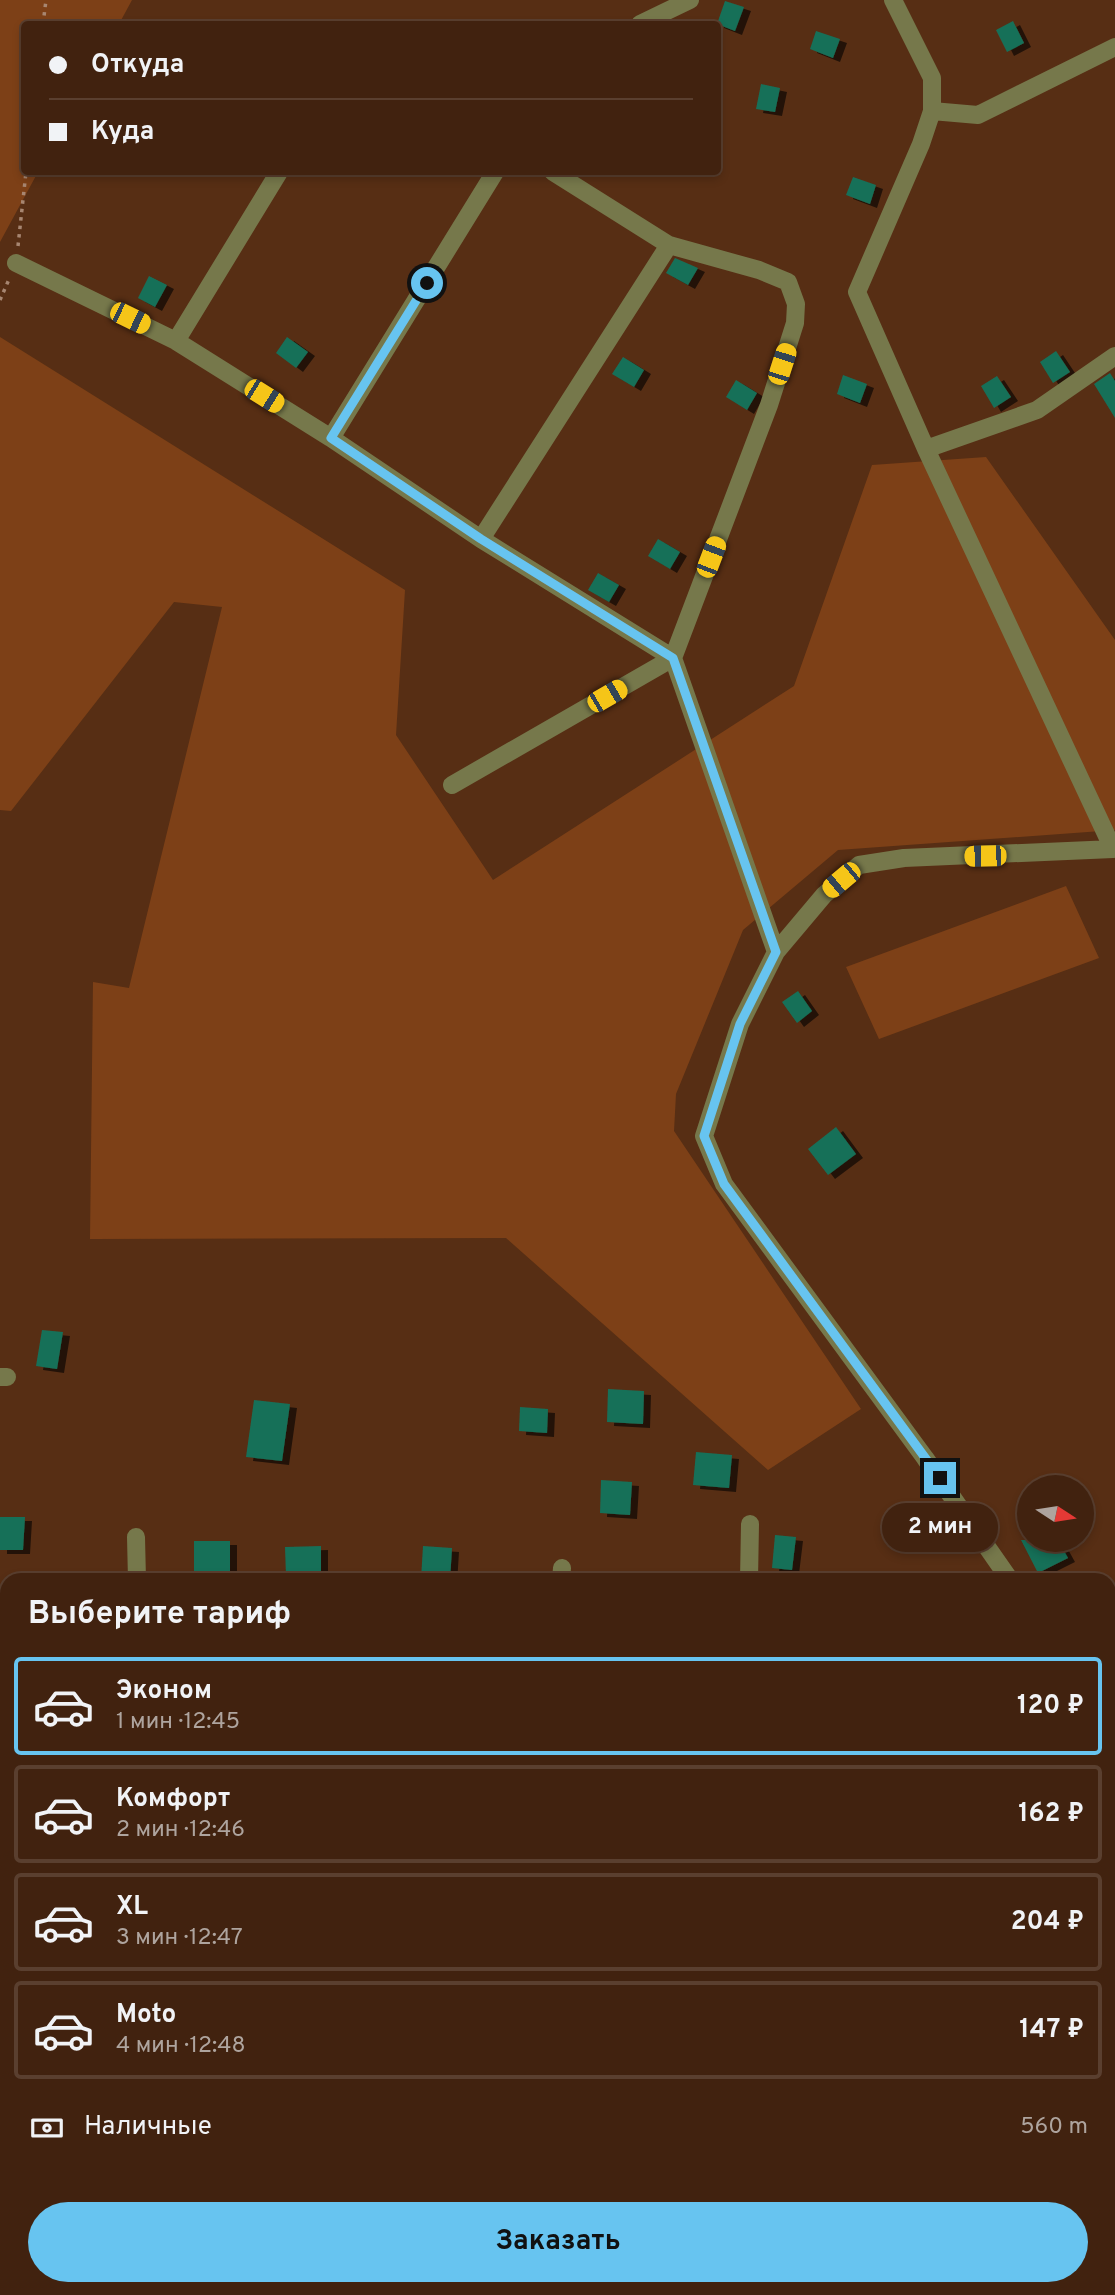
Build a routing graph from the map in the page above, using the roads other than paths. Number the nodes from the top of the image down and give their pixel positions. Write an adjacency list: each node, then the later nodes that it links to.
1 (690, 0): 3 (street)
2 (893, 0): 5 (street)
3 (646, 21)
4 (1115, 47): 5 (street)
5 (932, 111): 14 (street)
6 (277, 175): 11 (street)
7 (493, 175): 13 (street)
8 (558, 175): 9 (street)
9 (669, 244): 15 (street); 16 (street)
10 (16, 263): 11 (street)
11 (176, 341): 13 (street)
12 (1115, 356): 14 (street)
13 (331, 438): 15 (street)
14 (926, 449): 18 (street)
15 (481, 539): 16 (street)
16 (673, 658): 17 (street); 19 (street)
17 (452, 785)
18 (1114, 849): 19 (street)
19 (776, 952): 24 (street)
20 (750, 1524): 23 (street)
21 (136, 1537): 22 (street)
22 (137, 1573)
23 (749, 1573)
24 (1005, 1573)

